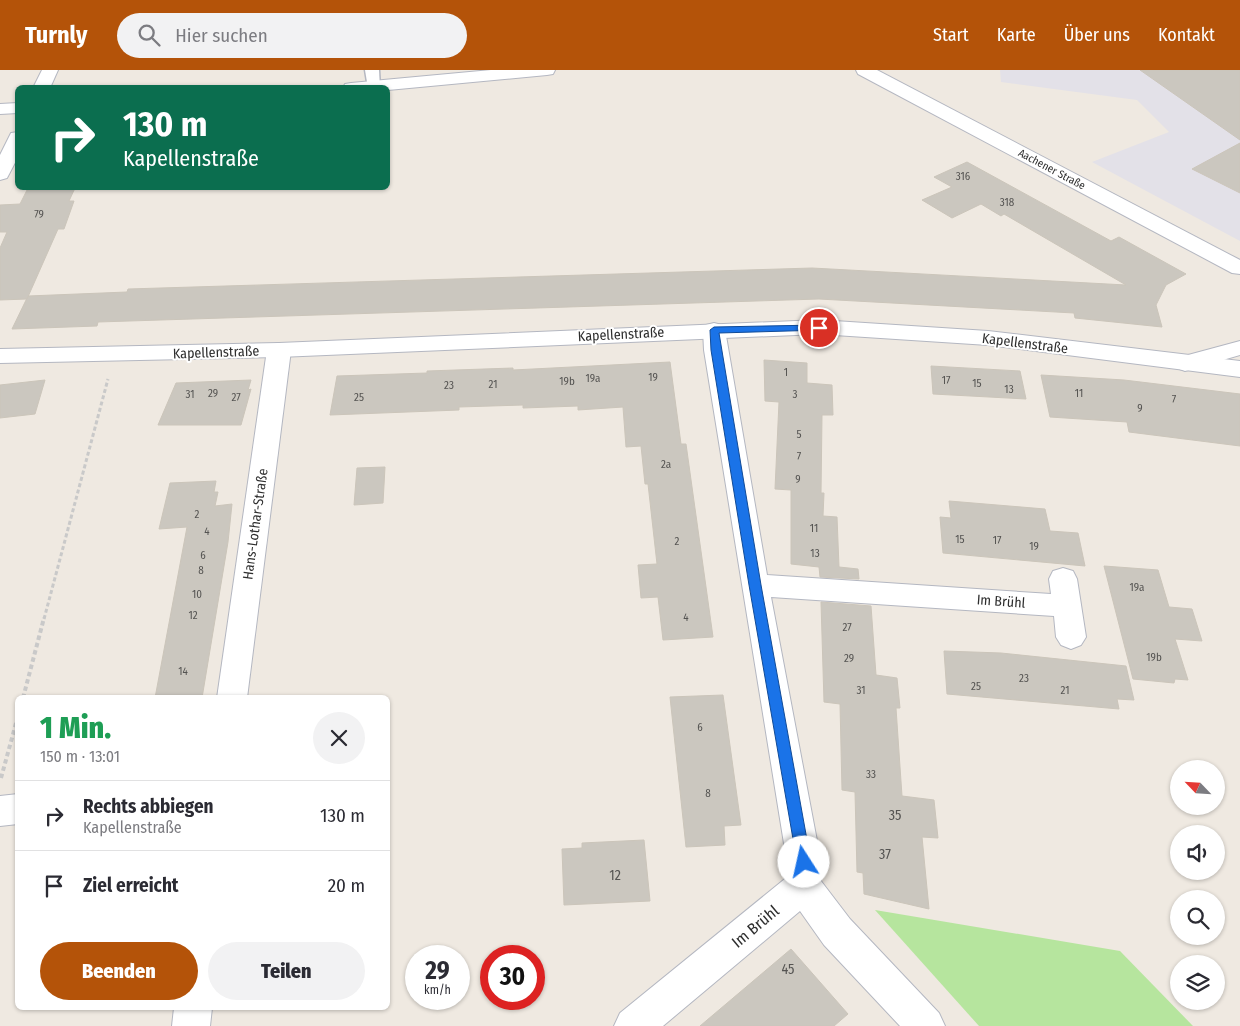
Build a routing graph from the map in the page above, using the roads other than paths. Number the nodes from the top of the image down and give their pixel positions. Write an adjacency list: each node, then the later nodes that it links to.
1 (50, 70): 5 (street)
2 (547, 70): 4 (street)
3 (864, 70): 11 (street, Aachener Straße)
4 (373, 78): 6 (street)
5 (42, 85)
6 (358, 85)
7 (15, 108): 8 (street)
8 (0, 109)
9 (15, 143): 10 (street)
10 (0, 174)
11 (1216, 255): 12 (street, Aachener Straße); 13 (street)
12 (1240, 268)
13 (1240, 276)
14 (714, 330): 16 (street, Kapellenstraße); 18 (street, Kapellenstraße); 20 (street)
15 (1240, 348): 18 (street)
16 (280, 350): 17 (street, Kapellenstraße); 22 (street, Hans-Lothar-Straße)
17 (0, 356)
18 (1185, 363): 19 (street, Kapellenstraße)
19 (1240, 370)
20 (755, 585): 21 (street, Im Brühl); 25 (street)
21 (1071, 637)
22 (232, 695)
23 (15, 809): 24 (street)
24 (0, 811)
25 (804, 886): 28 (street, Im Brühl); 29 (street)
26 (193, 1010): 27 (street)
27 (190, 1026)
28 (633, 1026)
29 (926, 1026)

